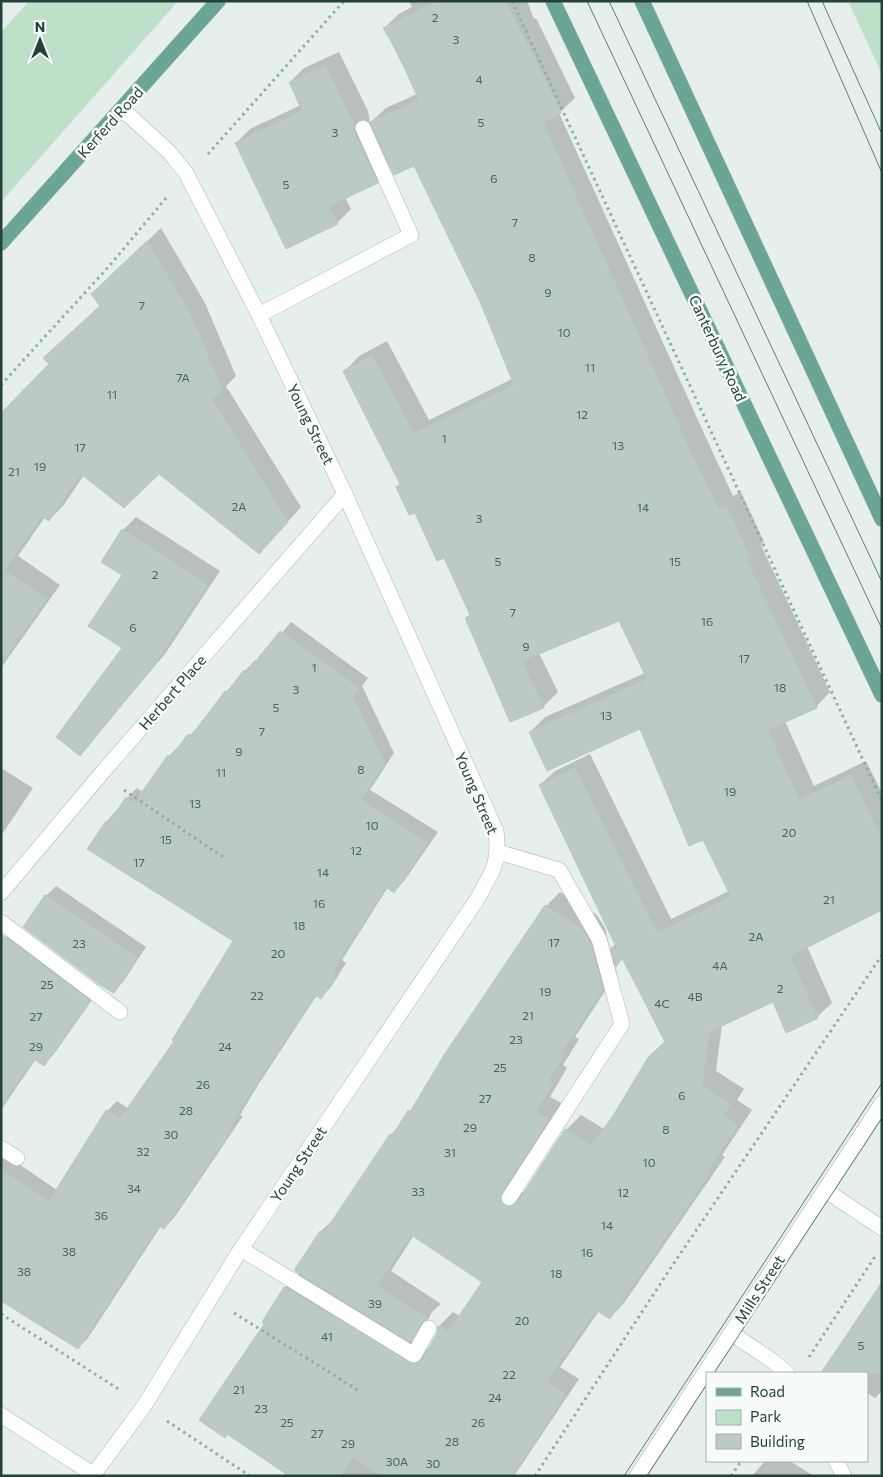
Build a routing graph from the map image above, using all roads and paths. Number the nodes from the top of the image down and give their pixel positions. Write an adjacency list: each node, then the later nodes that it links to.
1 (218, 1): 5 (main road, Kerferd Road)
2 (512, 1): 13 (path)
3 (553, 1): 11 (main road, Canterbury Road)
4 (642, 1): 10 (main road)
5 (122, 109): 7 (main road, Kerferd Road); 8 (street, Young Street)
6 (363, 128): 8 (street)
7 (1, 243)
8 (259, 315): 9 (street, Young Street)
9 (345, 494): 12 (street, Herbert Place); 14 (street, Young Street)
10 (882, 519)
11 (882, 695)
12 (101, 774): 15 (path); 16 (street, Herbert Place)
13 (882, 801)
14 (498, 852): 24 (street); 26 (street, Young Street)
15 (223, 857)
16 (1, 893)
17 (1, 922): 19 (street)
18 (882, 955): 38 (path)
19 (120, 1012)
20 (882, 1103): 23 (street, Mills Street)
21 (1, 1148): 22 (street)
22 (17, 1158)
23 (825, 1190): 25 (street); 30 (street, Mills Street)
24 (509, 1198)
25 (882, 1228)
26 (241, 1249): 28 (street, Young Street); 29 (street)
27 (877, 1254): 31 (path)
28 (210, 1299): 33 (path); 37 (street, Young Street)
29 (430, 1328)
30 (731, 1333): 32 (street); 39 (street, Mills Street)
31 (807, 1360)
32 (785, 1372)
33 (361, 1392)
34 (1, 1415): 37 (street)
35 (740, 1462): 40 (path)
36 (837, 1462): 41 (street)
37 (95, 1475)
38 (535, 1476)
39 (637, 1476)
40 (731, 1476)
41 (844, 1476)

